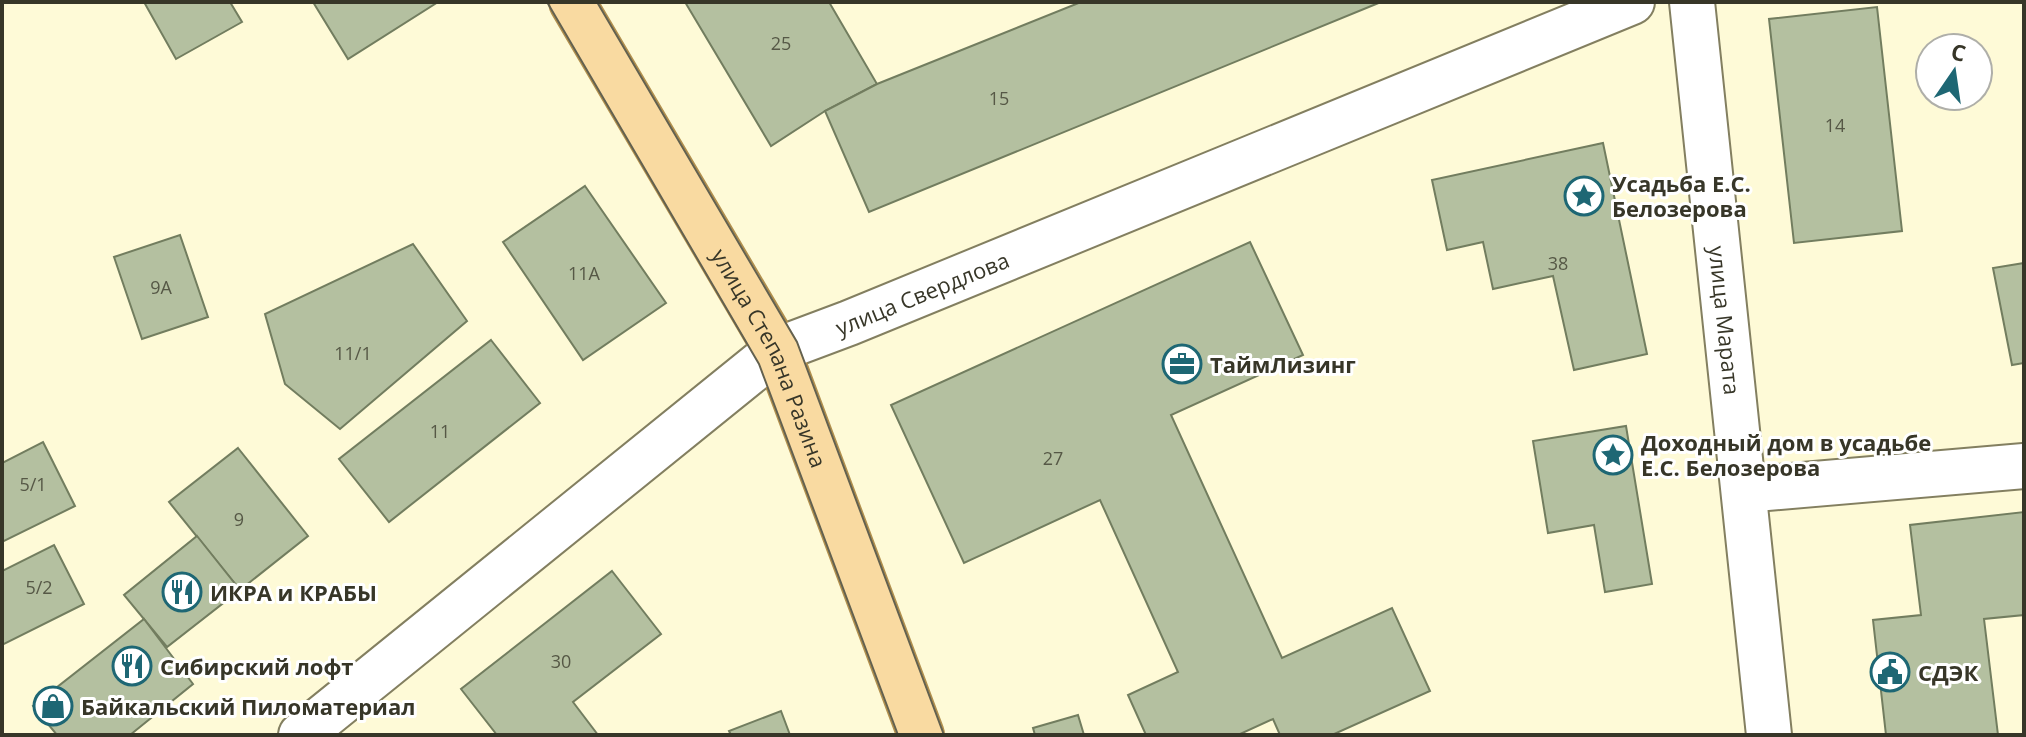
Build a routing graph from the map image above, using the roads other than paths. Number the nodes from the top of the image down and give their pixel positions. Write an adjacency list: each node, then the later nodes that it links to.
1 (572, 2): 4 (main road, улица Степана Разина)
2 (1632, 2): 4 (street, улица Свердлова)
3 (1692, 2): 6 (street, улица Марата)
4 (777, 350): 7 (street, улица Свердлова); 8 (main road, улица Степана Разина)
5 (2024, 466): 6 (street)
6 (1744, 490): 9 (street, улица Марата)
7 (301, 735)
8 (921, 735)
9 (1769, 735)

